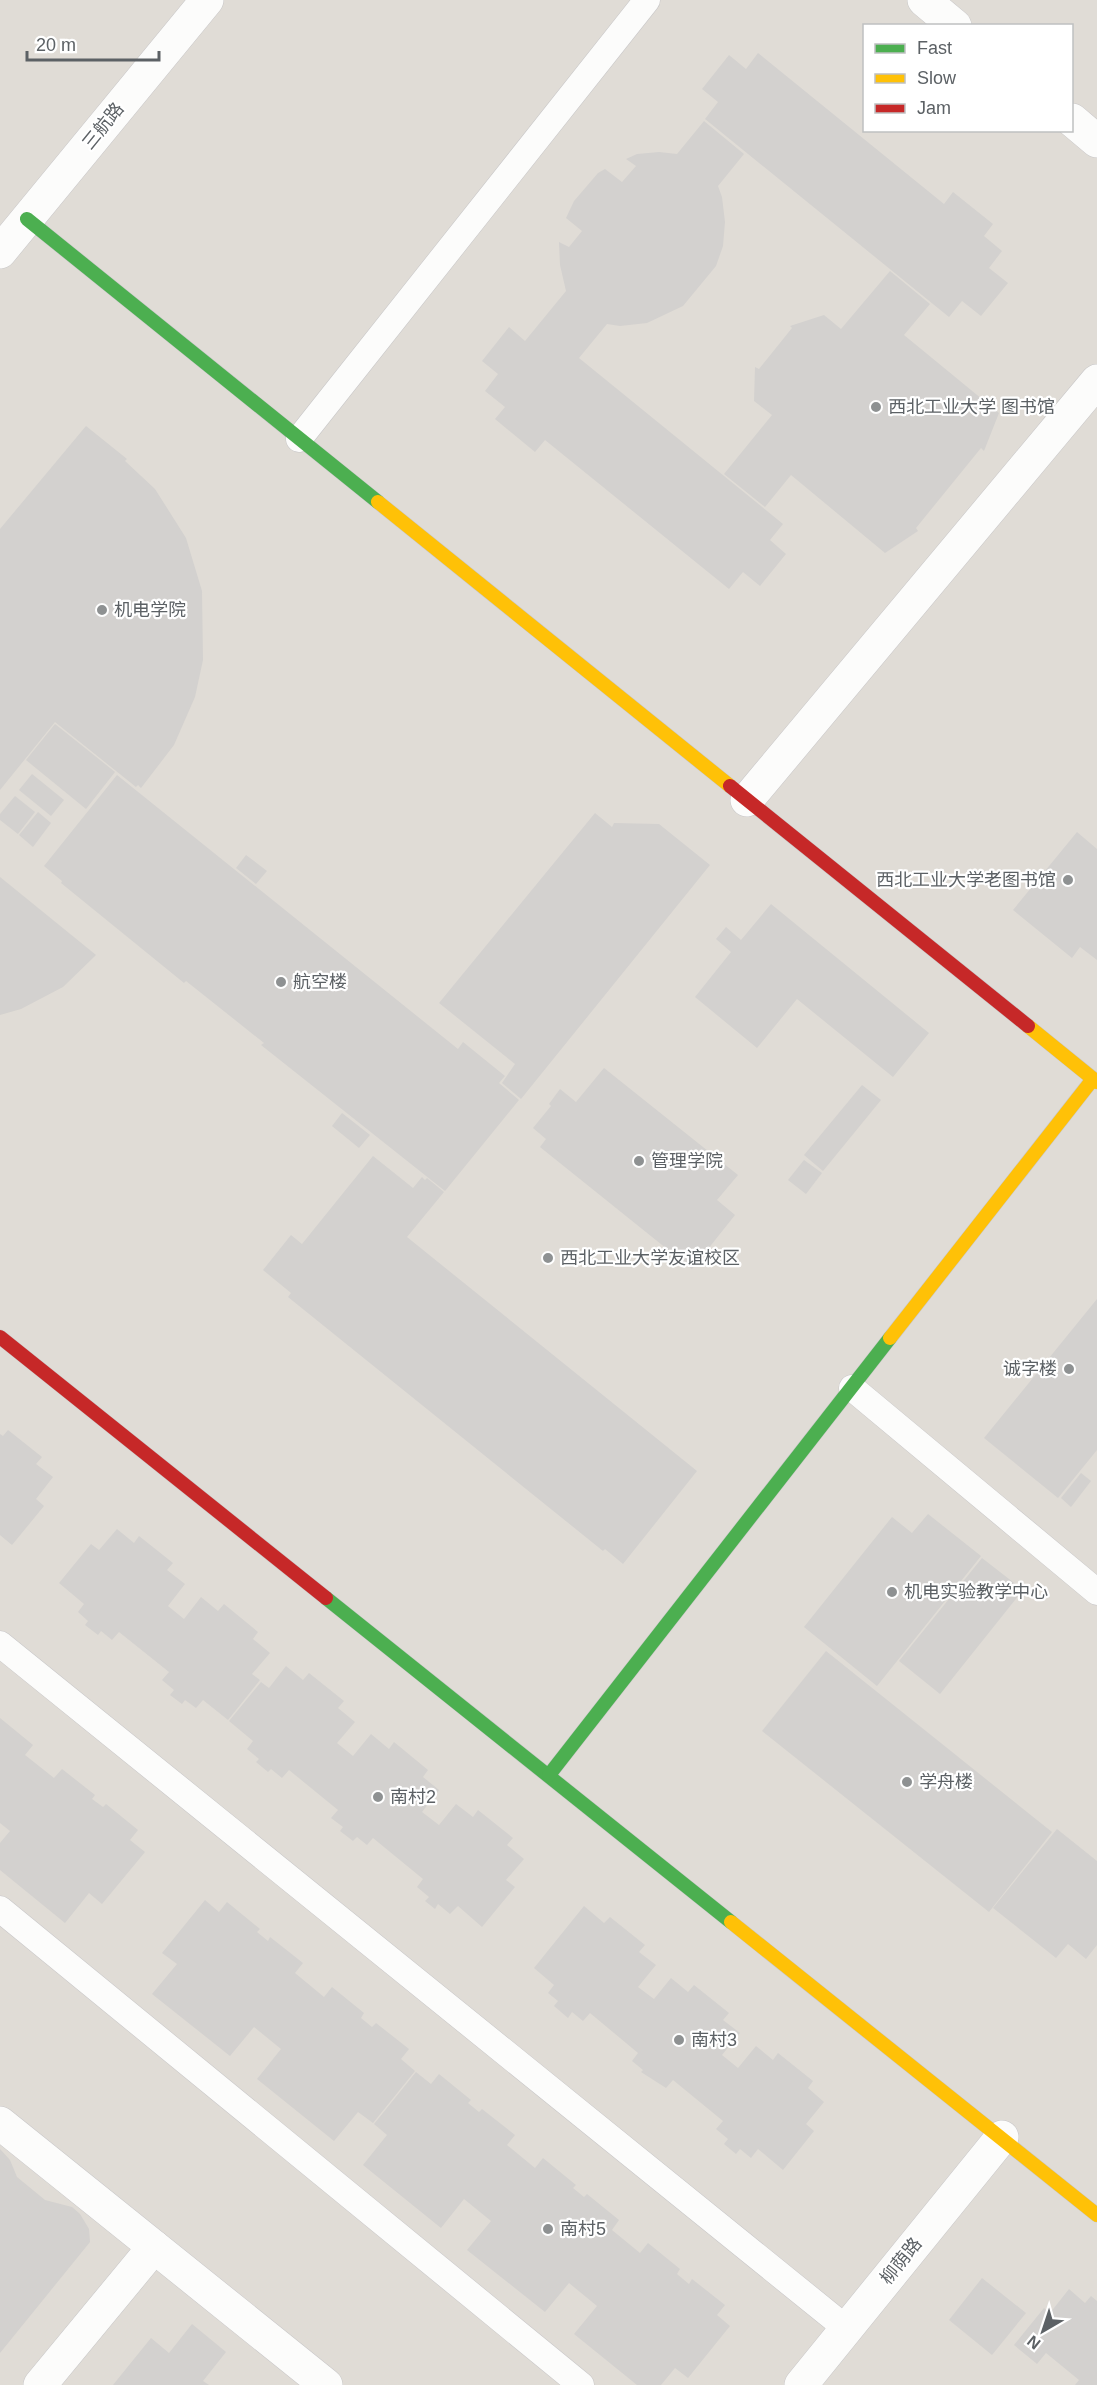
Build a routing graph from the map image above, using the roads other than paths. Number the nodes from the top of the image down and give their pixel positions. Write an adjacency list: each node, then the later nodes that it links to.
1 (207, 0): 7 (street, 三航路)
2 (647, 0): 10 (lane)
3 (924, 0): 4 (street)
4 (953, 24)
5 (1073, 122): 6 (street)
6 (1097, 141)
7 (27, 219): 8 (street, 三航路); 10 (street)
8 (0, 252)
9 (1097, 381): 11 (street)
10 (299, 439): 11 (street)
11 (747, 800): 12 (street)
12 (1095, 1081): 14 (street)
13 (0, 1337): 17 (street)
14 (852, 1388): 15 (lane); 17 (street)
15 (1097, 1592)
16 (0, 1644): 23 (lane)
17 (549, 1775): 20 (street)
18 (0, 1909): 26 (lane)
19 (0, 2123): 22 (street)
20 (1002, 2137): 21 (street); 23 (street, 柳荫路)
21 (1097, 2215)
22 (154, 2247): 24 (street); 25 (street)
23 (847, 2328): 27 (street, 柳荫路)
24 (40, 2385)
25 (326, 2385)
26 (581, 2385)
27 (801, 2385)

